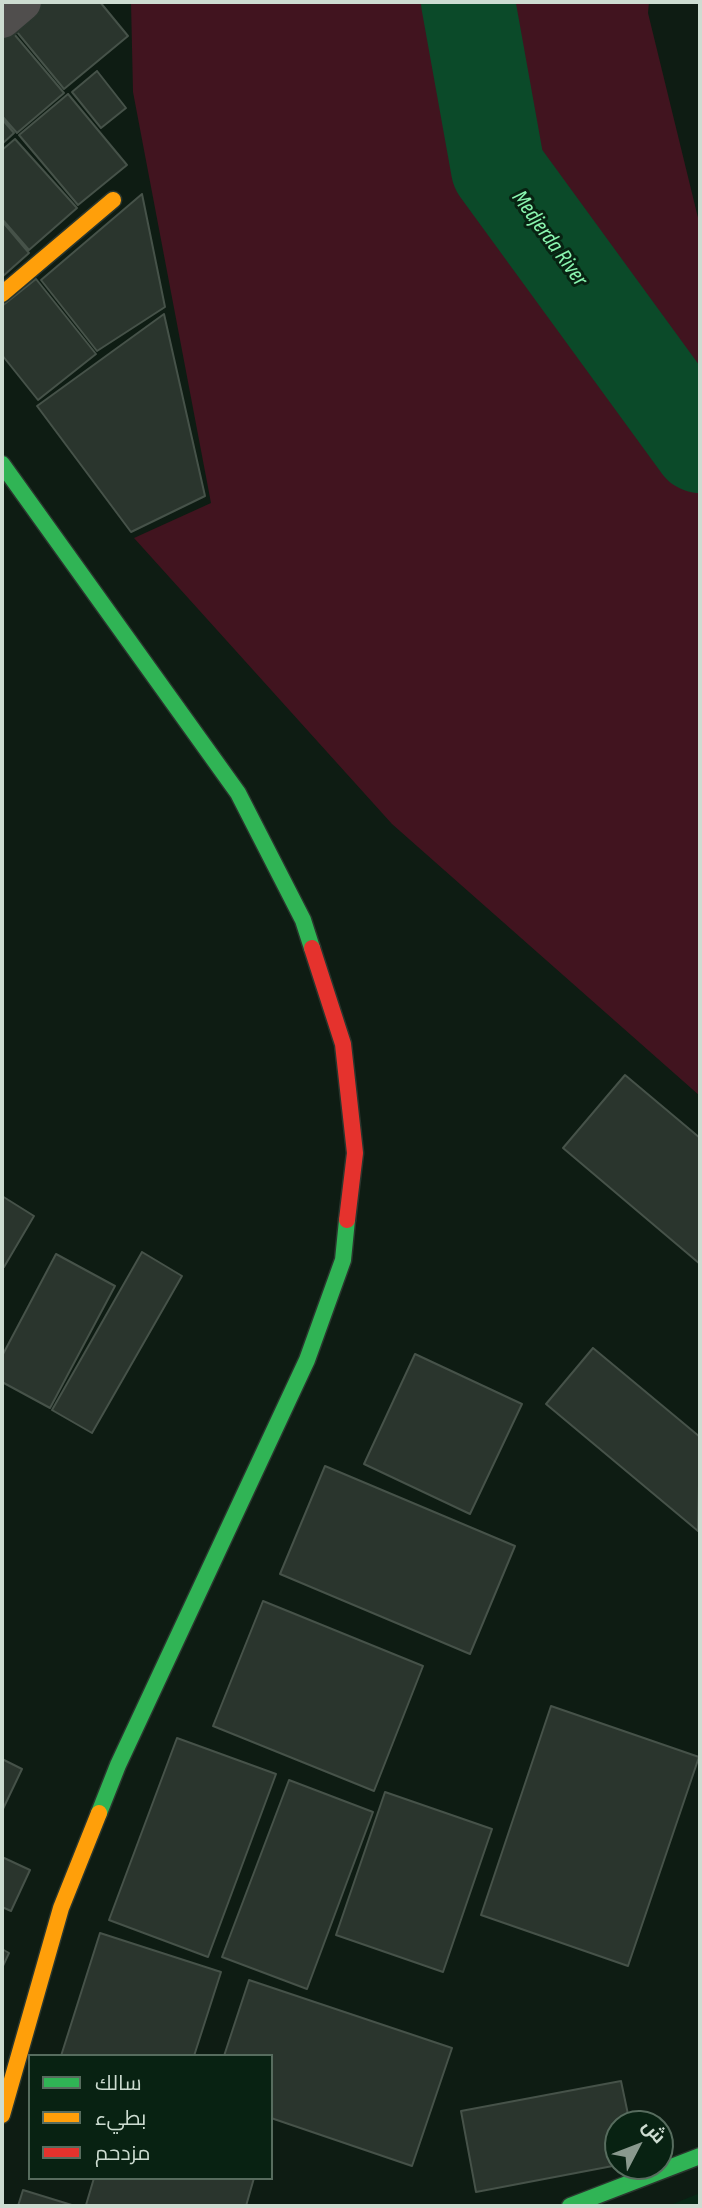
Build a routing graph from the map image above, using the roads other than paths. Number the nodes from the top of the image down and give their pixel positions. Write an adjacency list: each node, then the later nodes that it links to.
1 (22, 2): 2 (street)
2 (2, 19)
3 (113, 200): 4 (street)
4 (2, 294)
5 (2, 464): 6 (street)
6 (2, 2115)
7 (700, 2156): 8 (street)
8 (570, 2206)

